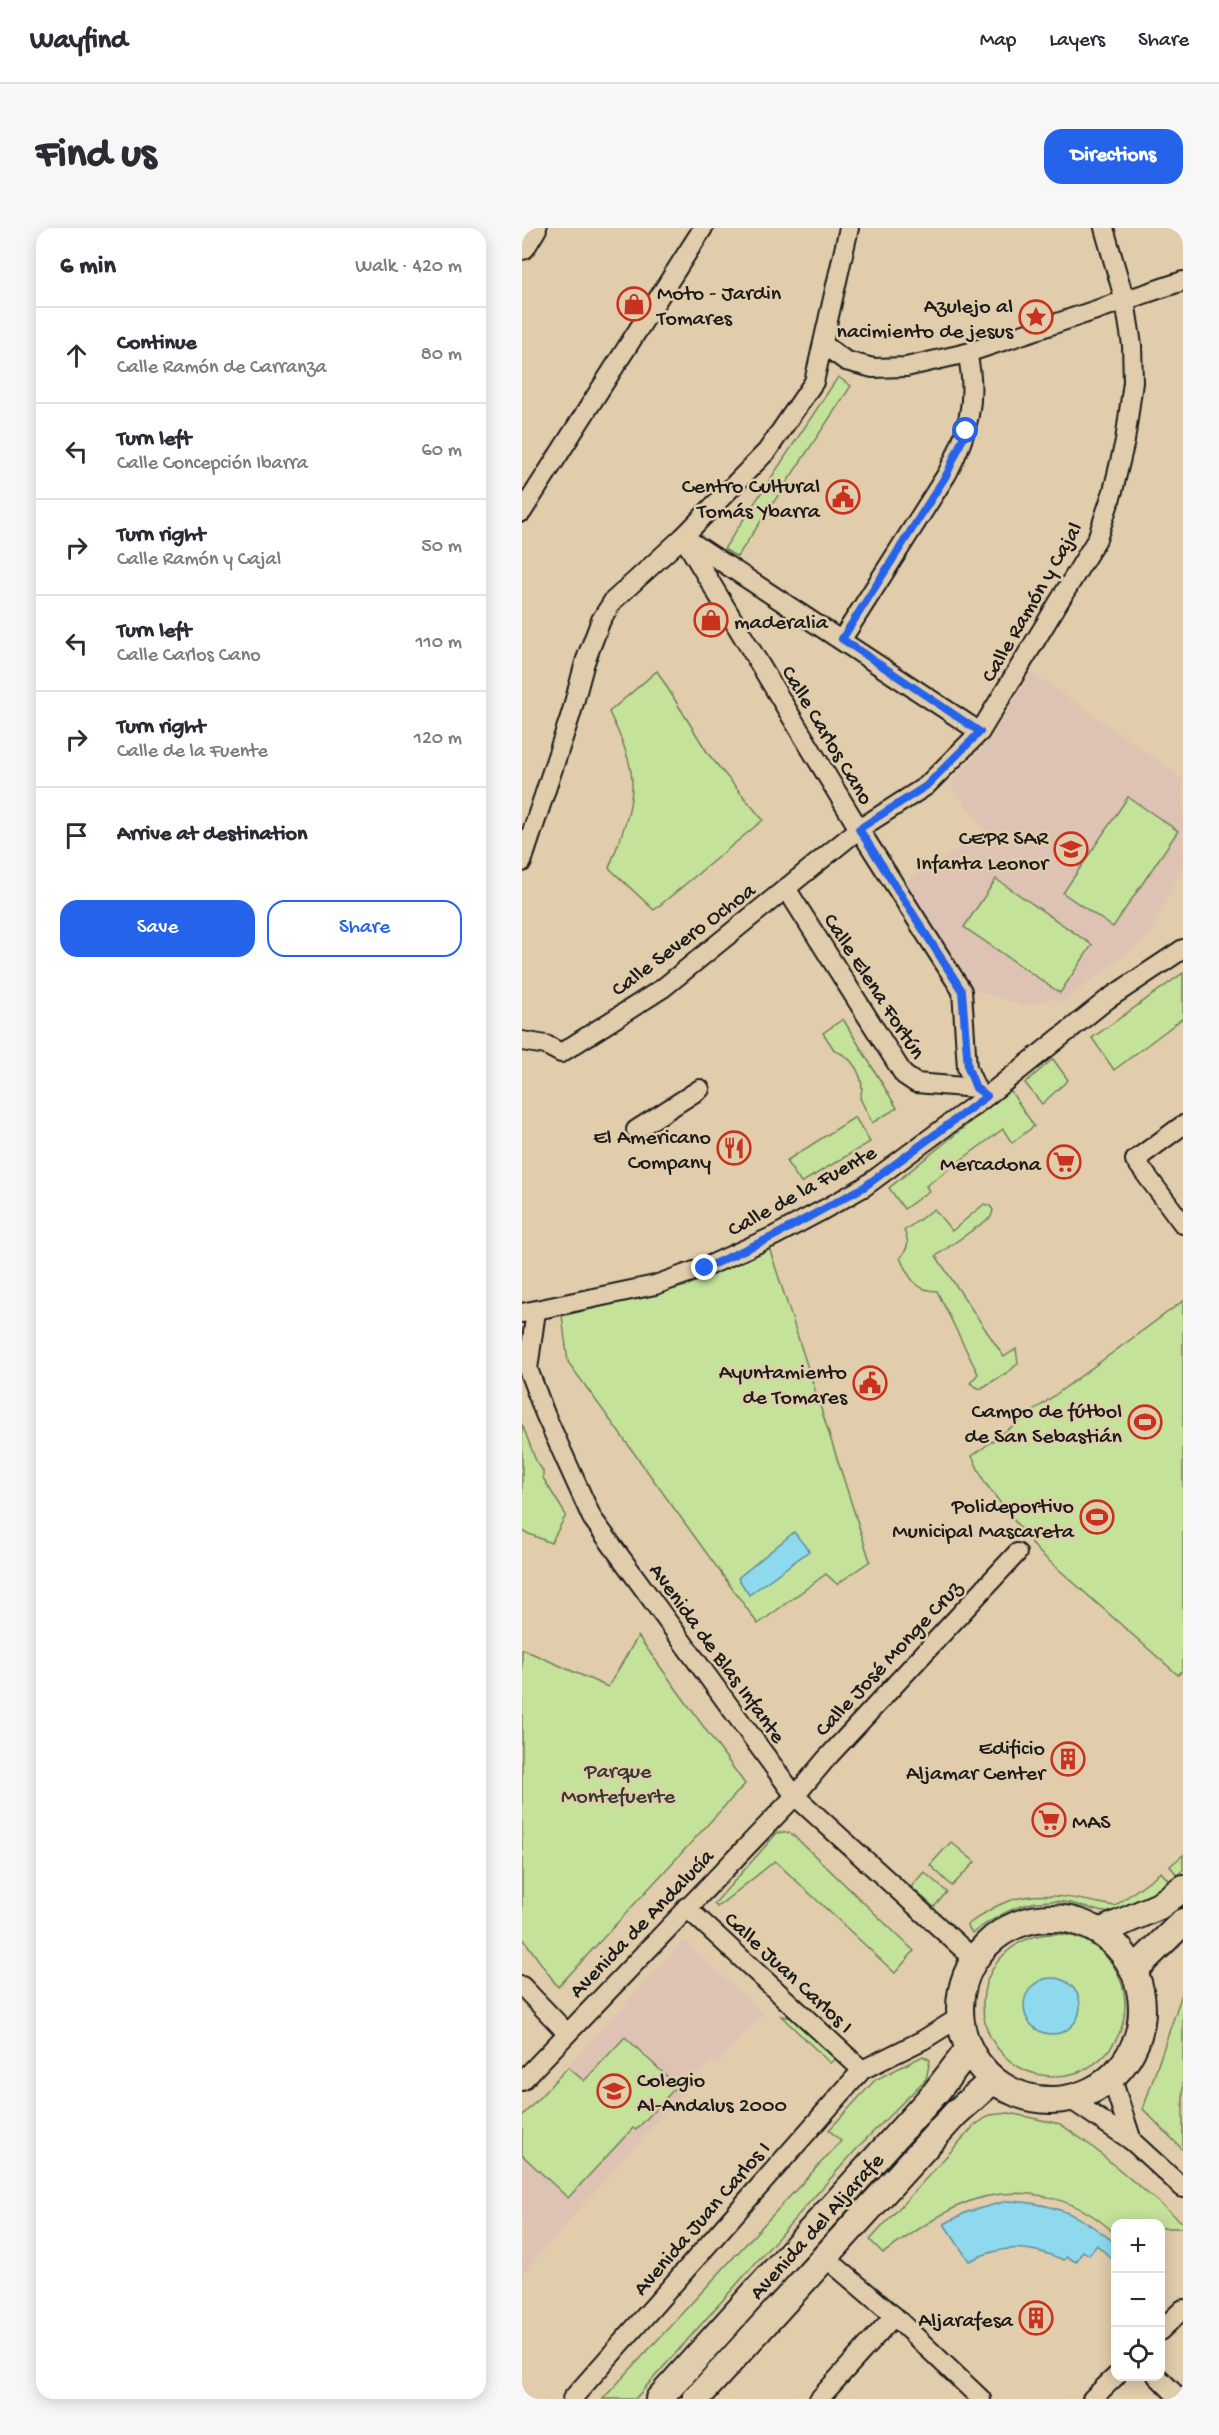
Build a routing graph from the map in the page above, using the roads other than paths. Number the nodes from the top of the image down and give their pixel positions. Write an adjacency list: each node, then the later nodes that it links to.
1 (533, 228): 5 (main road)
2 (703, 228): 10 (street)
3 (849, 228): 8 (street)
4 (1104, 228): 7 (street, Calle Ramón y Cajal)
5 (522, 246)
6 (1183, 281): 7 (street)
7 (1125, 301): 9 (street); 13 (street, Calle Ramón y Cajal)
8 (824, 345): 9 (street); 11 (street)
9 (968, 353): 12 (street)
10 (525, 501)
11 (683, 537): 12 (street); 14 (street, Calle Carlos Cano); 15 (street)
12 (842, 639): 13 (street)
13 (980, 732): 14 (street, Calle Ramón y Cajal)
14 (859, 829): 16 (street, Calle Severo Ochoa); 21 (street, Calle Carlos Cano)
15 (522, 862)
16 (786, 888): 19 (street, Calle Severo Ochoa); 21 (street, Calle Elena Fortún)
17 (1183, 932): 18 (street)
18 (1177, 953): 21 (street, Calle de la Fuente)
19 (522, 1041)
20 (700, 1089): 23 (street)
21 (982, 1092): 25 (street, Calle de la Fuente)
22 (1183, 1125): 24 (street)
23 (636, 1130)
24 (1183, 1224)
25 (529, 1312): 27 (street, Avenida de Blas Infante)
26 (1017, 1553): 27 (street, Calle José Monge Cruz)
27 (795, 1796): 29 (street, Avenida de Andalucía); 32 (street, Avenida de Blas Infante)
28 (1183, 1888): 31 (main road)
29 (686, 1907): 36 (street, Avenida de Andalucía); 38 (street, Calle Juan Carlos I)
30 (1180, 1930): 33 (main road)
31 (1102, 1931): 32 (main road); 33 (main road)
32 (974, 1959): 35 (main road)
33 (1135, 1969): 39 (main road)
34 (522, 1986): 36 (street)
35 (960, 2017): 37 (main road); 38 (street, Avenida Juan Carlos I)
36 (567, 2033): 41 (street, Avenida de Andalucía)
37 (969, 2049): 40 (main road); 52 (main road, Avenida del Aljarafe)
38 (862, 2070): 51 (street, Avenida Juan Carlos I)
39 (1112, 2079): 42 (main road); 43 (street)
40 (993, 2080): 42 (main road); 45 (main road, Avenida del Aljarafe)
41 (522, 2081)
42 (1070, 2099): 43 (street)
43 (1132, 2141): 44 (street)
44 (1183, 2188)
45 (825, 2257): 47 (street); 53 (main road, Avenida del Aljarafe)
46 (1183, 2309): 48 (street)
47 (894, 2316): 54 (street); 55 (street)
48 (1165, 2327)
49 (1111, 2381): 56 (street)
50 (1162, 2381): 57 (street)
51 (572, 2399)
52 (659, 2399)
53 (696, 2399)
54 (819, 2399)
55 (981, 2399)
56 (1092, 2399)
57 (1180, 2399)

